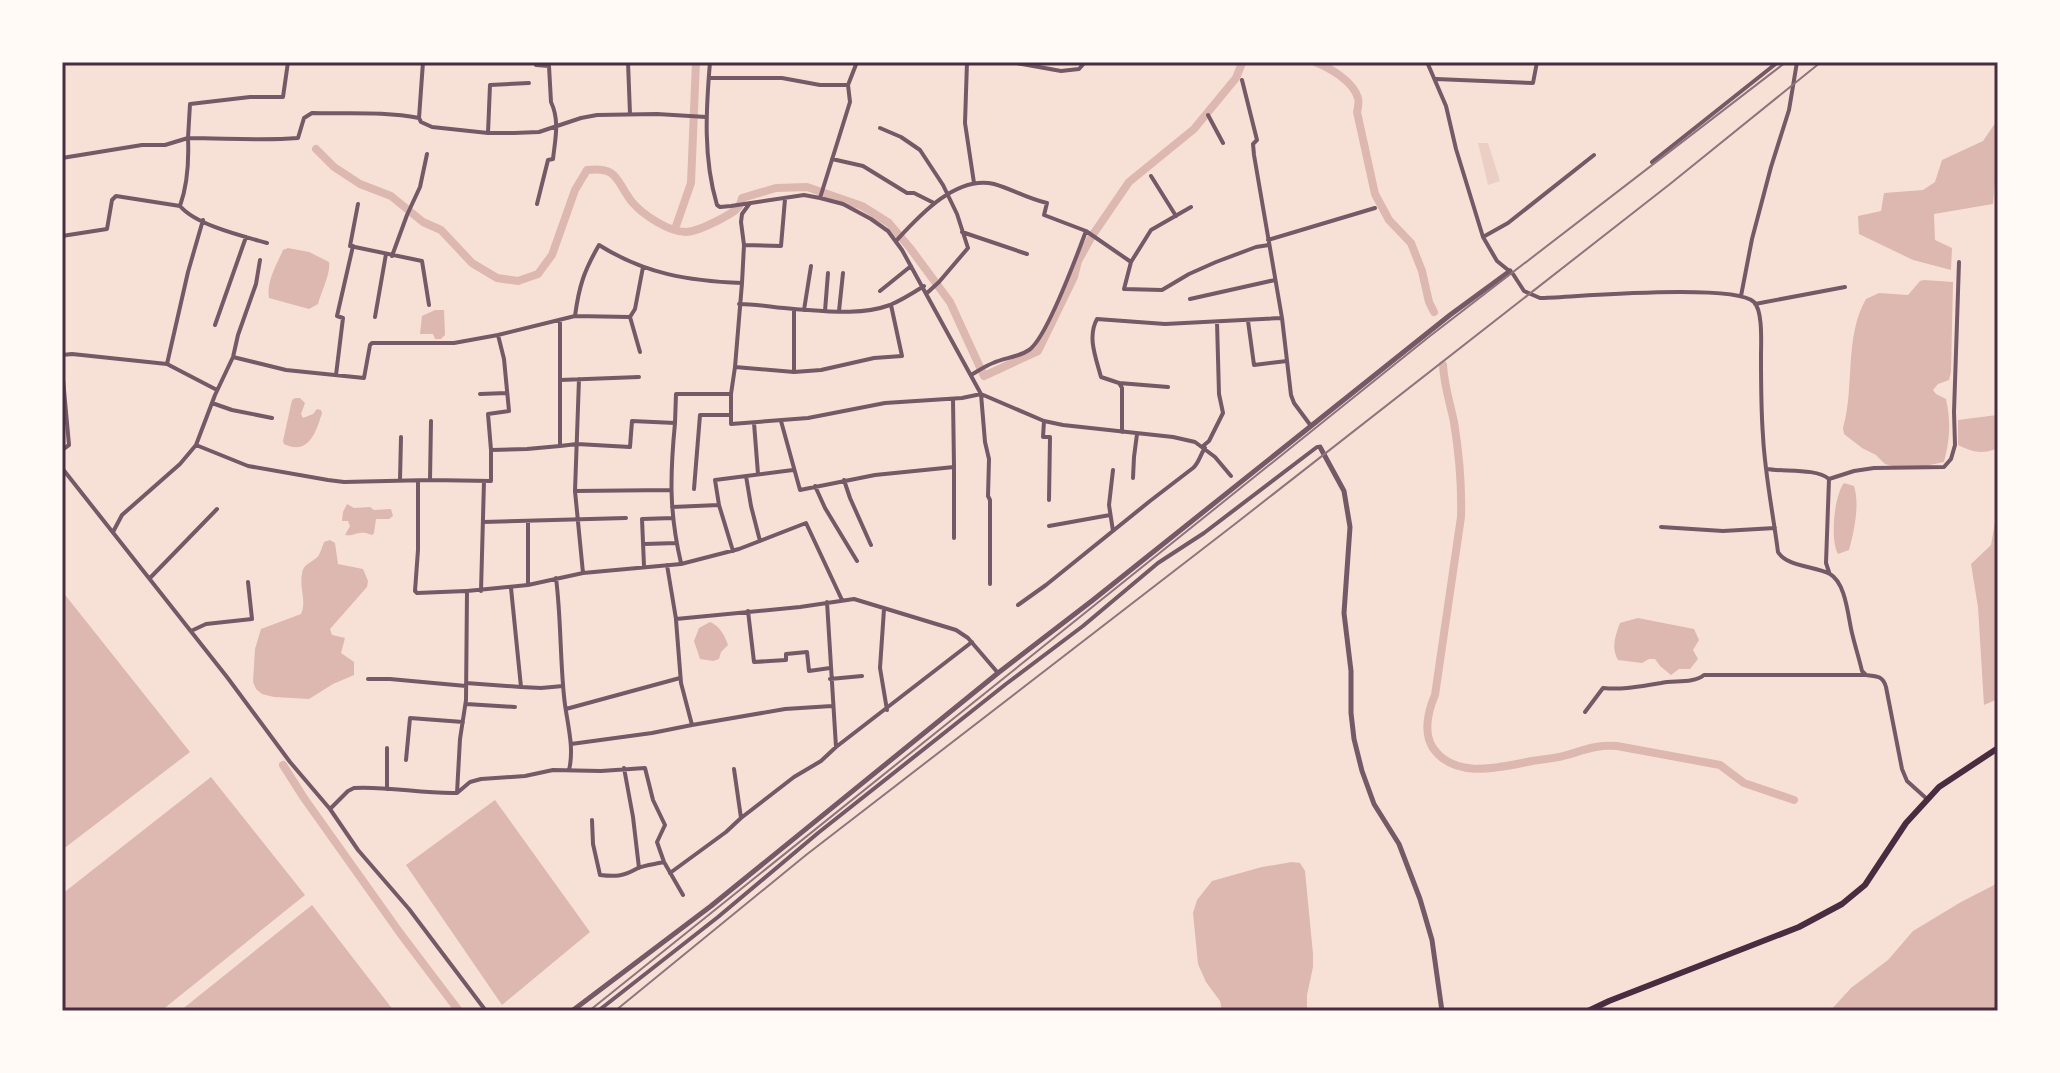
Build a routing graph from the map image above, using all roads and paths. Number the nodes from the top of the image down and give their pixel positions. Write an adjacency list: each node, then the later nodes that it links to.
1 (288, 62): 26 (street)
2 (423, 62): 22 (street)
3 (536, 62): 23 (street)
4 (628, 62): 19 (street)
5 (710, 62): 14 (street)
6 (857, 62): 18 (street)
7 (967, 62): 34 (street)
8 (1011, 62): 9 (street)
9 (1085, 62)
10 (1427, 62): 15 (street)
11 (1537, 62): 15 (street)
12 (1778, 62): 32 (street)
13 (1797, 62): 75 (street)
14 (709, 78): 18 (street); 21 (street)
15 (1435, 79): 51 (street)
16 (1242, 80): 53 (street)
17 (529, 83): 25 (street)
18 (848, 85): 31 (street)
19 (630, 114): 21 (street); 23 (street)
20 (1208, 115): 27 (street)
21 (706, 117): 38 (street)
22 (419, 118): 25 (street); 26 (street)
23 (557, 126): 25 (street); 41 (street)
24 (880, 128): 35 (street)
25 (488, 133)
26 (188, 138): 30 (street); 42 (street)
27 (1223, 143)
28 (427, 154): 59 (street)
29 (1594, 155): 51 (street)
30 (62, 158)
31 (832, 159): 36 (street); 39 (street)
32 (1652, 162)
33 (1151, 176): 45 (street)
34 (974, 183): 35 (street); 47 (street)
35 (947, 194): 39 (street); 48 (street)
36 (820, 198): 37 (street); 52 (street)
37 (785, 199): 38 (street); 55 (street)
38 (750, 203): 55 (street)
39 (934, 203): 52 (street)
40 (358, 204): 56 (street)
41 (537, 204)
42 (180, 206): 46 (street); 49 (street)
43 (1191, 207): 45 (street)
44 (1375, 208): 53 (street)
45 (1176, 216): 61 (street)
46 (203, 220): 50 (street); 98 (street)
47 (1086, 231): 61 (street); 102 (street)
48 (962, 232): 58 (street); 74 (street)
49 (62, 236)
50 (246, 237): 54 (street); 92 (street)
51 (1483, 237): 66 (street)
52 (896, 241): 64 (street)
53 (1269, 242): 61 (street); 69 (street)
54 (267, 243)
55 (744, 245): 70 (street)
56 (353, 246): 57 (street); 103 (street)
57 (386, 254): 59 (street); 86 (street)
58 (1027, 254)
59 (392, 256): 79 (street)
60 (260, 260): 96 (street)
61 (1131, 262)
62 (1959, 262): 143 (street)
63 (811, 266): 82 (street)
64 (911, 266): 71 (street); 73 (street)
65 (643, 267): 70 (street); 85 (street); 87 (street)
66 (1510, 271): 75 (street); 123 (street)
67 (828, 273): 83 (street)
68 (843, 273): 84 (street)
69 (1275, 280): 76 (street); 88 (street)
70 (742, 283): 77 (street)
71 (924, 286): 74 (street); 80 (street)
72 (1845, 287): 78 (street)
73 (880, 291)
74 (927, 293): 102 (street)
75 (1741, 296): 78 (street)
76 (1190, 299)
77 (739, 304): 81 (street); 99 (street)
78 (1755, 304): 136 (street)
79 (429, 305)
80 (891, 305): 84 (street); 101 (street)
81 (794, 309): 82 (street); 101 (street)
82 (804, 310): 83 (street)
83 (825, 311): 84 (street)
84 (839, 311)
85 (575, 316): 87 (street); 89 (street)
86 (375, 317)
87 (630, 317): 94 (street)
88 (1282, 318): 90 (street); 97 (street)
89 (560, 320): 93 (street); 106 (street)
90 (1248, 320): 91 (street); 97 (street)
91 (1217, 322): 107 (street); 130 (street)
92 (215, 325)
93 (498, 335): 103 (street); 110 (street)
94 (640, 352)
95 (62, 355): 98 (street)
96 (233, 357): 103 (street); 109 (street)
97 (1287, 361): 123 (street)
98 (167, 364): 109 (street)
99 (735, 367): 101 (street); 112 (street)
100 (62, 368): 132 (street)
101 (794, 372)
102 (973, 374): 113 (street)
103 (336, 375)
104 (639, 377): 105 (street)
105 (579, 379): 106 (street); 127 (street)
106 (560, 380): 129 (street)
107 (1119, 383): 108 (street); 124 (street)
108 (1168, 387)
109 (217, 390): 115 (street)
110 (507, 393): 111 (street); 133 (street)
111 (480, 394)
112 (731, 394): 116 (street); 121 (street)
113 (981, 394): 114 (street); 120 (street); 183 (street)
114 (953, 399): 119 (street); 134 (street)
115 (212, 403): 117 (street); 128 (street)
116 (730, 415): 122 (street); 150 (street)
117 (272, 418)
118 (431, 421): 145 (street)
119 (781, 421): 122 (street); 137 (street)
120 (1044, 421): 124 (street); 153 (street)
121 (675, 423): 127 (street); 151 (street)
122 (754, 423): 139 (street)
123 (1311, 426): 197 (street)
124 (1122, 432): 125 (street)
125 (1137, 434): 130 (street); 142 (street)
126 (401, 437): 144 (street)
127 (577, 444): 129 (street); 152 (street)
128 (196, 445): 144 (street); 167 (street)
129 (560, 446): 133 (street)
130 (1204, 447): 141 (street); 166 (street)
131 (1320, 447): 234 (street); 235 (street)
132 (62, 450)
133 (491, 450): 146 (street)
134 (954, 467): 147 (street); 168 (street)
135 (62, 468): 167 (street)
136 (1766, 468): 143 (street); 165 (street)
137 (793, 470): 139 (street); 149 (street)
138 (1113, 470): 157 (street)
139 (758, 474): 140 (street)
140 (746, 476): 154 (street); 169 (street)
141 (1231, 476)
142 (1133, 478)
143 (1829, 479): 179 (street)
144 (400, 480): 148 (street)
145 (430, 480): 146 (street); 148 (street)
146 (484, 480): 162 (street)
147 (844, 480): 149 (street); 172 (street)
148 (418, 481): 186 (street)
149 (815, 486): 174 (street)
150 (694, 489)
151 (670, 490): 152 (street); 155 (street)
152 (575, 491): 158 (street)
153 (1049, 500)
154 (719, 505): 155 (street); 173 (street)
155 (672, 507): 160 (street)
156 (217, 509): 180 (street)
157 (1110, 515): 163 (street); 166 (street)
158 (577, 518): 159 (street); 161 (street); 178 (street)
159 (626, 518)
160 (673, 518): 170 (street); 171 (street)
161 (528, 521): 162 (street); 184 (street)
162 (483, 522): 187 (street)
163 (1049, 526)
164 (1661, 527): 165 (street)
165 (1775, 528): 179 (street)
166 (1113, 531): 190 (street)
167 (113, 532): 180 (street)
168 (954, 538)
169 (760, 541): 173 (street); 188 (street)
170 (677, 543): 171 (street); 175 (street)
171 (644, 544): 177 (street)
172 (871, 545)
173 (733, 551): 175 (street)
174 (857, 561)
175 (681, 564): 176 (street)
176 (667, 565): 177 (street); 193 (street)
177 (644, 567): 178 (street)
178 (583, 573): 181 (street)
179 (1829, 574): 198 (street)
180 (150, 578): 194 (street)
181 (556, 578): 184 (street); 204 (street)
182 (248, 582): 194 (street)
183 (990, 584)
184 (528, 585): 185 (street)
185 (511, 588): 187 (street); 205 (street)
186 (467, 591): 187 (street); 203 (street)
187 (481, 591)
188 (842, 600): 189 (street); 191 (street)
189 (827, 602): 192 (street); 196 (street)
190 (1018, 605)
191 (884, 609): 195 (street); 210 (street)
192 (748, 611): 193 (street); 196 (street)
193 (676, 619): 200 (street)
194 (191, 631): 225 (street)
195 (972, 642): 197 (street); 210 (street)
196 (830, 668): 202 (street)
197 (998, 673): 233 (street)
198 (1866, 675): 211 (street); 224 (street)
199 (862, 676): 202 (street)
200 (680, 678): 209 (street); 213 (street)
201 (368, 679): 203 (street)
202 (830, 679): 207 (street)
203 (466, 685): 205 (street); 206 (street)
204 (563, 686): 205 (street); 209 (street)
205 (521, 687)
206 (466, 704): 208 (street); 212 (street)
207 (833, 706): 213 (street); 215 (street)
208 (515, 707)
209 (566, 709): 214 (street)
210 (887, 710): 215 (street)
211 (1585, 712)
212 (463, 722): 218 (street); 223 (street)
213 (692, 725): 214 (street)
214 (571, 744): 221 (street)
215 (836, 747): 226 (street)
216 (387, 748): 222 (street)
217 (1998, 748): 224 (highway)
218 (406, 760)
219 (624, 768): 221 (street); 228 (street); 229 (street)
220 (734, 769): 226 (street)
221 (569, 770): 223 (street)
222 (387, 789): 223 (street); 225 (street)
223 (457, 793)
224 (1927, 799): 236 (highway)
225 (330, 809): 232 (street)
226 (741, 818): 230 (street)
227 (592, 820): 229 (street)
228 (664, 862): 229 (street); 230 (street)
229 (639, 868)
230 (670, 873): 231 (street)
231 (683, 895)
232 (486, 1011)
233 (572, 1011)
234 (598, 1011)
235 (1442, 1011)
236 (1588, 1011)

